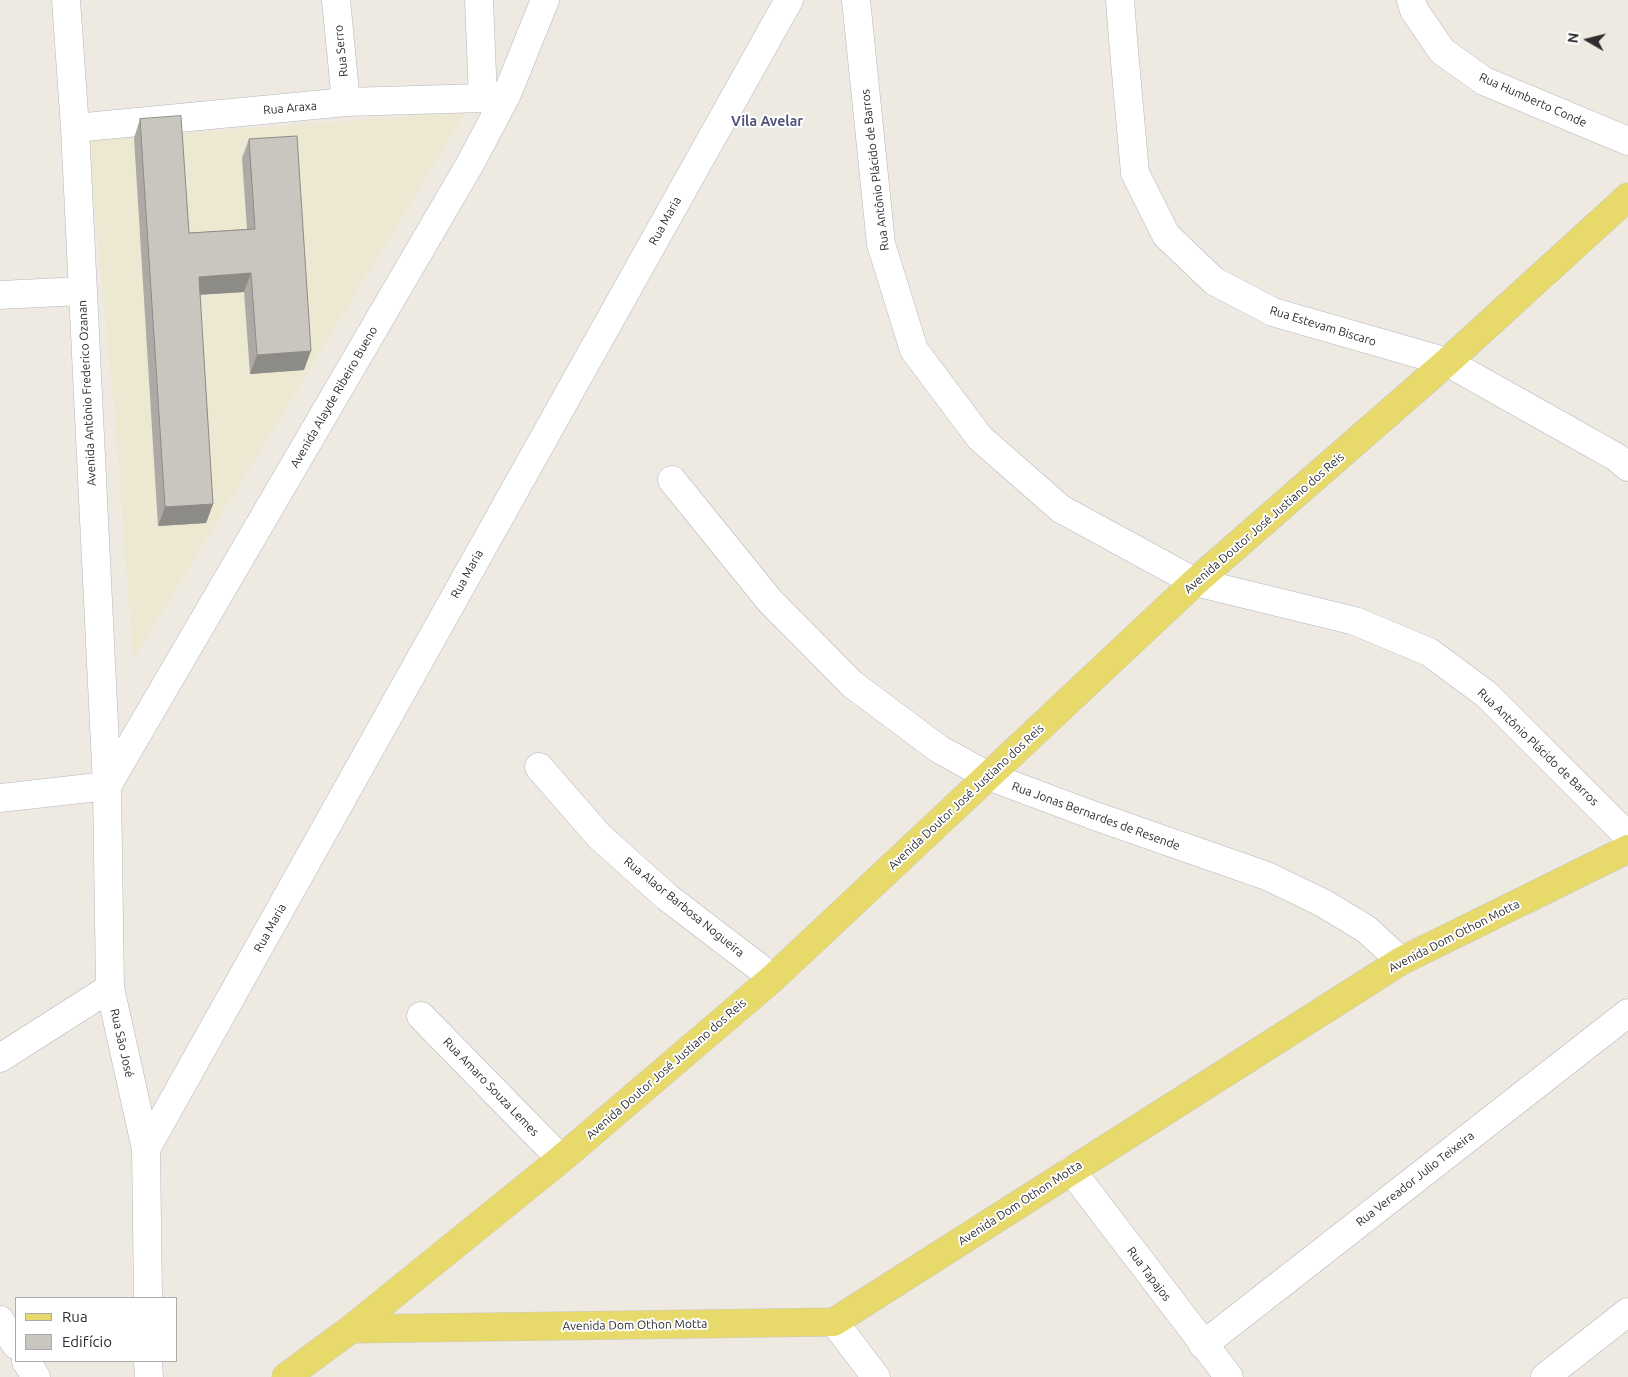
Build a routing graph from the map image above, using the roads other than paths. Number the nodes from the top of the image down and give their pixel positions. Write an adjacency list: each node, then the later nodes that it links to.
1 (66, 0): 11 (street, Avenida Antônio Frederico Ozanan)
2 (336, 0): 10 (street, Rua Serro)
3 (479, 0): 9 (street)
4 (545, 0): 9 (street, Avenida Alayde Ribeiro Bueno)
5 (789, 0): 32 (street, Rua Maria)
6 (856, 0): 19 (street, Rua Antônio Plácido de Barros)
7 (1120, 0): 16 (street, Rua Estevam Biscaro)
8 (1411, 0): 12 (street, Rua Humberto Conde)
9 (495, 96): 10 (street, Rua Araxa); 22 (street, Avenida Alayde Ribeiro Bueno)
10 (346, 102): 11 (street, Rua Araxa)
11 (75, 128): 14 (street, Avenida Antônio Frederico Ozanan)
12 (1628, 141)
13 (1628, 197): 16 (main road, Avenida Doutor José Justiano dos Reis)
14 (82, 291): 15 (street); 22 (street, Avenida Antônio Frederico Ozanan)
15 (0, 295)
16 (1447, 362): 17 (street, Rua Estevam Biscaro); 19 (main road, Avenida Doutor José Justiano dos Reis)
17 (1628, 467)
18 (672, 480): 21 (street, Rua Jonas Bernardes de Resende)
19 (1195, 582): 21 (main road, Avenida Doutor José Justiano dos Reis); 24 (street, Rua Antônio Plácido de Barros)
20 (538, 767): 27 (street, Rua Alaor Barbosa Nogueira)
21 (988, 776): 26 (street, Rua Jonas Bernardes de Resende); 27 (main road, Avenida Doutor José Justiano dos Reis)
22 (107, 786): 23 (street); 28 (street, Rua São José)
23 (0, 798)
24 (1628, 836)
25 (1628, 849): 26 (main road, Avenida Dom Othon Motta)
26 (1401, 961): 34 (main road, Avenida Dom Othon Motta)
27 (773, 978): 33 (main road, Avenida Doutor José Justiano dos Reis)
28 (110, 988): 31 (street); 32 (street, Rua São José)
29 (421, 1016): 33 (street, Rua Amaro Souza Lemes)
30 (1624, 1024): 41 (street, Rua Vereador Julio Teixeira)
31 (0, 1058)
32 (146, 1149): 35 (street, Rua São José)
33 (561, 1159): 39 (main road, Avenida Doutor José Justiano dos Reis)
34 (1070, 1170): 38 (main road, Avenida Dom Othon Motta); 41 (street, Rua Tapajos)
35 (148, 1297)
36 (1628, 1312): 49 (street)
37 (0, 1320): 40 (street)
38 (834, 1322): 39 (main road, Avenida Dom Othon Motta); 47 (street)
39 (351, 1329): 44 (main road, Avenida Doutor José Justiano dos Reis)
40 (15, 1344)
41 (1203, 1345): 48 (street, Rua Tapajos)
42 (27, 1362): 45 (street)
43 (148, 1362): 46 (street)
44 (290, 1376)
45 (36, 1377)
46 (149, 1377)
47 (876, 1377)
48 (1228, 1377)
49 (1545, 1377)

